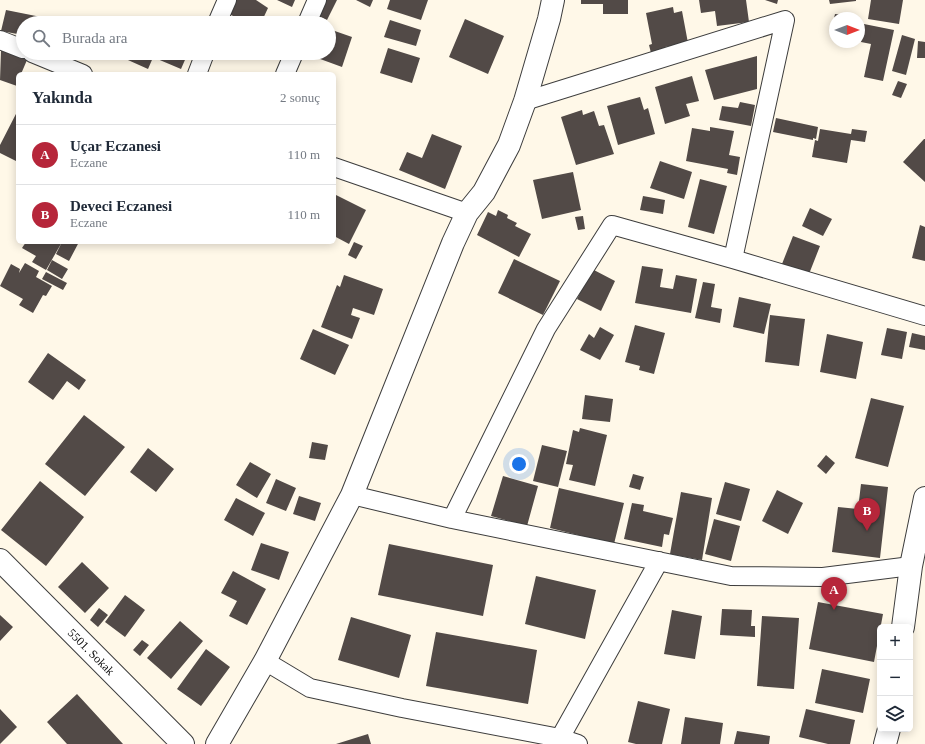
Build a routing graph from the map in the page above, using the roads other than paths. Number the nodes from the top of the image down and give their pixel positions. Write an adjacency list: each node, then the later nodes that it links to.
1 (227, 0): 4 (street)
2 (317, 0): 5 (street)
3 (553, 0): 14 (street)
4 (221, 16)
5 (310, 16)
6 (0, 40): 7 (street)
7 (16, 46)
8 (49, 60): 11 (street)
9 (203, 60): 12 (street)
10 (291, 60): 13 (street)
11 (78, 72)
12 (198, 72)
13 (286, 72)
14 (525, 101): 16 (street); 17 (street)
15 (336, 168): 16 (street)
16 (467, 213): 19 (street)
17 (733, 259): 18 (street); 21 (street)
18 (925, 316)
19 (352, 495): 21 (street); 26 (street)
20 (924, 513): 24 (street)
21 (452, 519): 23 (street)
22 (0, 560): 29 (street, 5501. Sokak)
23 (659, 561): 24 (street); 28 (street)
24 (911, 566): 25 (street)
25 (903, 624)
26 (265, 661): 28 (street); 30 (street)
27 (888, 732): 32 (street)
28 (558, 741): 31 (street)
29 (183, 744)
30 (217, 744)
31 (578, 744)
32 (885, 744)

